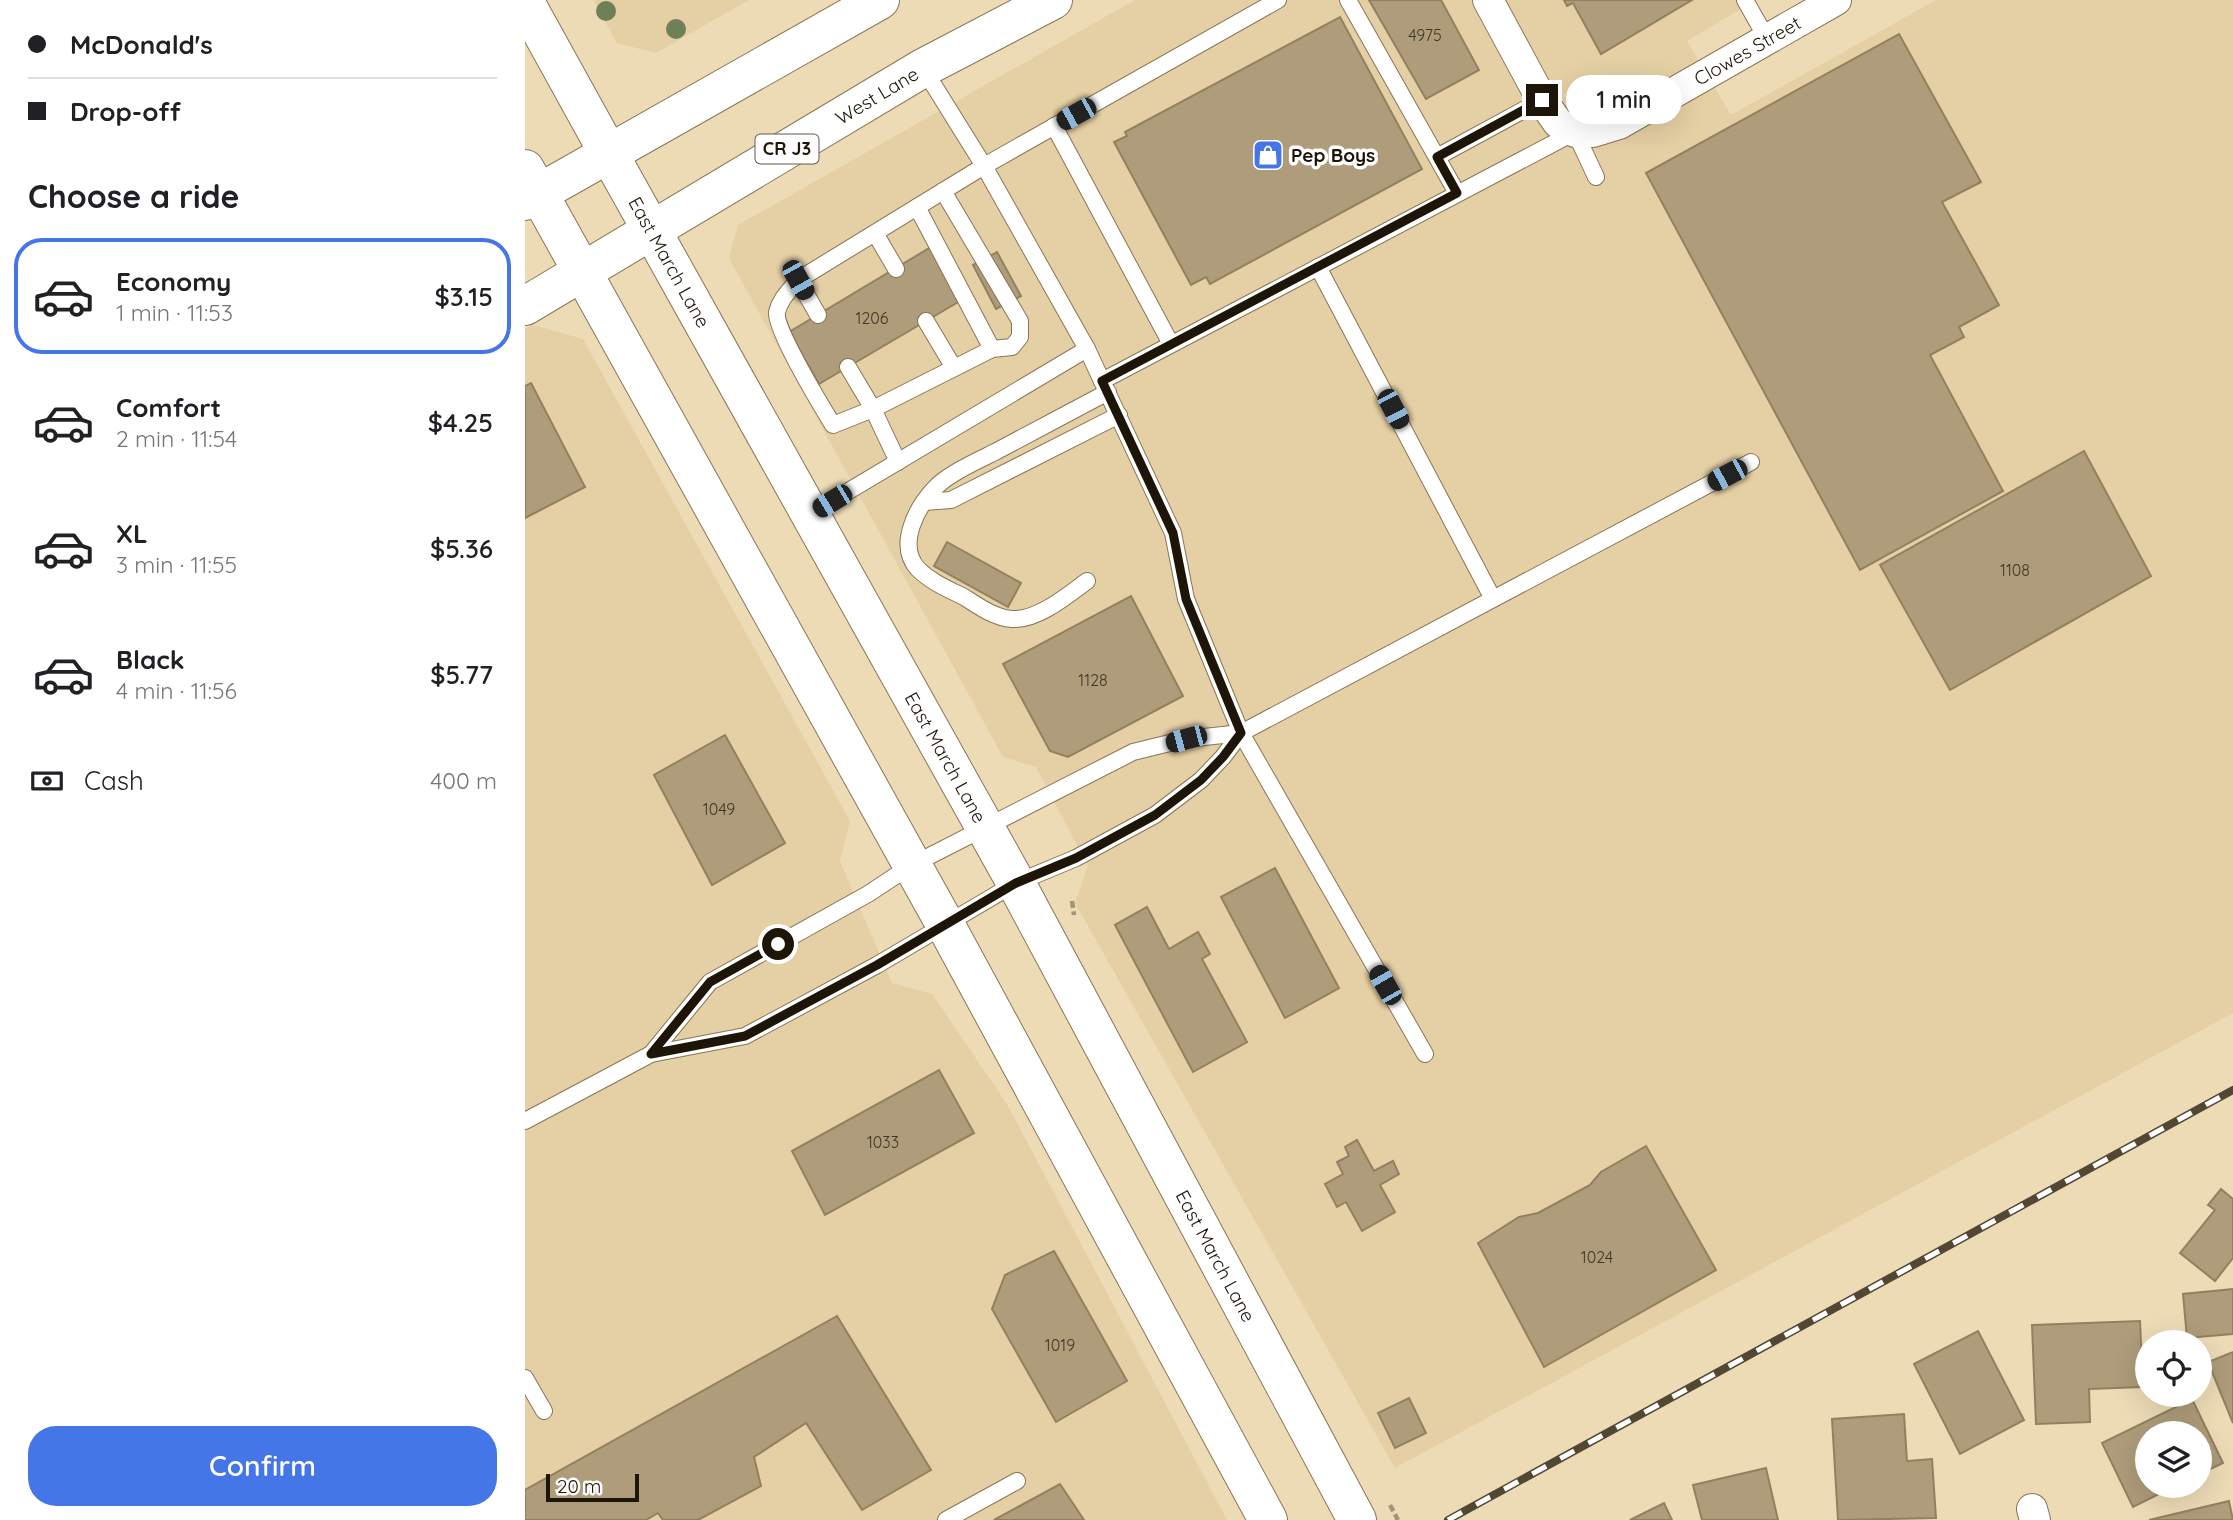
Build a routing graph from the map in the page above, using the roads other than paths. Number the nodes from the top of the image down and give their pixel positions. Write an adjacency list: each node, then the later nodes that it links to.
1 (880, 0): 14 (main road)
2 (1053, 0): 10 (main road, West Lane / CR J3)
3 (1278, 0): 12 (lane)
4 (1349, 0): 15 (lane)
5 (1488, 0): 11 (street)
6 (1745, 0): 9 (lane)
7 (1836, 0): 9 (street, Clowes Street)
8 (525, 2): 14 (main road, East March Lane)
9 (1767, 39): 13 (street, Clowes Street)
10 (923, 68): 16 (lane); 22 (main road, West Lane / CR J3)
11 (1542, 100): 13 (street); 15 (lane)
12 (1054, 126): 16 (lane); 31 (lane)
13 (1574, 132): 17 (lane); 20 (lane)
14 (609, 154): 18 (main road); 22 (main road, East March Lane)
15 (1437, 157): 20 (lane)
16 (984, 166): 19 (lane); 33 (lane)
17 (1596, 177)
18 (530, 188): 26 (main road)
19 (943, 191): 21 (lane); 32 (lane)
20 (1457, 193): 24 (lane)
21 (917, 208): 23 (lane); 32 (lane)
22 (651, 230): 26 (main road, West Lane / CR J3); 42 (main road, East March Lane)
23 (875, 233): 25 (lane); 27 (lane)
24 (1318, 267): 31 (lane); 44 (lane)
25 (896, 269)
26 (583, 274): 28 (main road, West Lane / CR J3); 47 (main road)
27 (798, 280): 29 (lane); 37 (lane)
28 (525, 306)
29 (818, 315)
30 (926, 321): 35 (lane)
31 (1171, 344): 36 (lane)
32 (992, 349): 35 (lane)
33 (1087, 349): 36 (lane); 39 (lane)
34 (848, 367): 37 (lane)
35 (954, 368): 37 (lane)
36 (1105, 386): 38 (lane); 41 (lane)
37 (873, 409): 39 (lane)
38 (1119, 415): 41 (lane); 45 (lane)
39 (898, 462): 42 (lane)
40 (1751, 462): 44 (lane)
41 (924, 502): 43 (lane)
42 (810, 514): 46 (main road, East March Lane)
43 (1087, 581)
44 (1493, 599): 45 (lane)
45 (1241, 733): 46 (lane); 48 (lane); 51 (lane)
46 (985, 827): 47 (lane); 48 (main road, East March Lane)
47 (912, 865): 49 (main road); 50 (lane)
48 (1016, 883): 49 (lane); 58 (main road, East March Lane)
49 (945, 924): 50 (lane); 57 (main road)
50 (651, 1054): 52 (lane)
51 (1425, 1054)
52 (525, 1121)
53 (525, 1378): 54 (lane)
54 (544, 1411)
55 (1017, 1481): 56 (lane)
56 (946, 1520)
57 (1268, 1520)
58 (1357, 1520)

